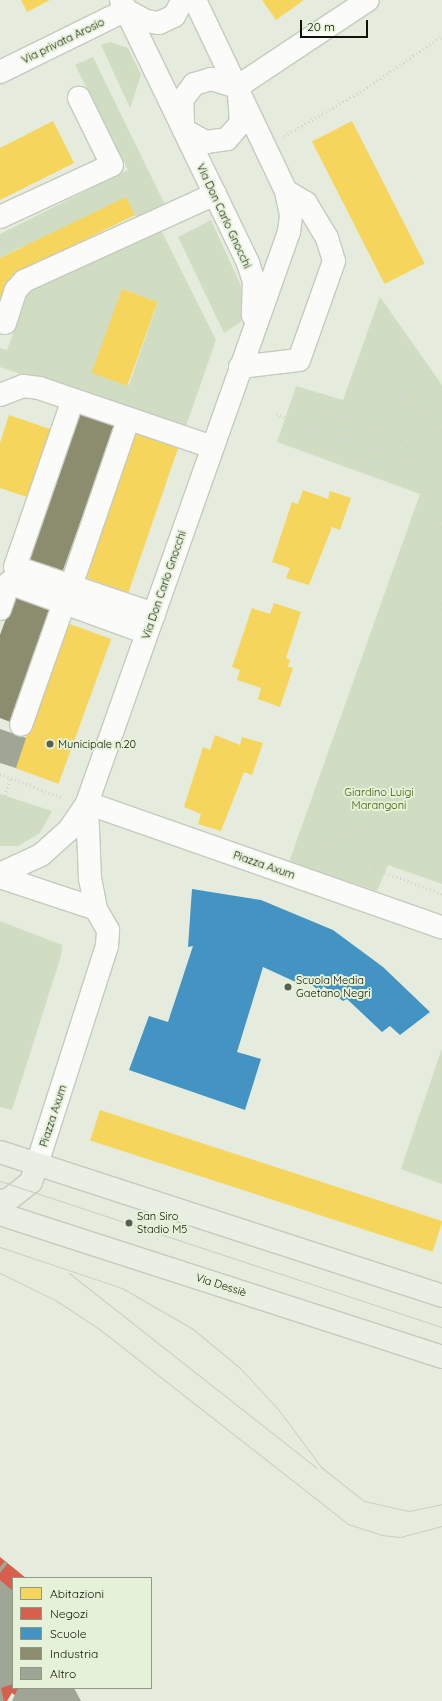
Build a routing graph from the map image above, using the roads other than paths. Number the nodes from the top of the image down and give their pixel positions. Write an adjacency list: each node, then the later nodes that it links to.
1 (183, 0): 4 (street)
2 (194, 0): 6 (street, Via Don Carlo Gnocchi)
3 (368, 0): 6 (street)
4 (125, 3): 5 (street, Via privata Arosio); 8 (street, Via Don Carlo Gnocchi)
5 (0, 72)
6 (237, 87): 8 (street, Via Don Carlo Gnocchi); 8 (street, Via Don Carlo Gnocchi); 9 (street, Via Don Carlo Gnocchi)
7 (79, 98): 11 (street)
8 (184, 130): 10 (street, Via Don Carlo Gnocchi)
9 (286, 192): 13 (street, Via Don Carlo Gnocchi); 14 (street)
10 (215, 194): 12 (street); 13 (street, Via Don Carlo Gnocchi)
11 (0, 218)
12 (5, 323)
13 (253, 328): 14 (street, Via Don Carlo Gnocchi)
14 (240, 367): 18 (street, Via Don Carlo Gnocchi)
15 (0, 395): 18 (street)
16 (70, 408): 19 (street)
17 (125, 429): 19 (street)
18 (215, 437): 21 (street, Via Don Carlo Gnocchi)
19 (68, 595): 20 (street); 21 (street); 22 (street)
20 (0, 609)
21 (151, 623): 23 (street, Via Don Carlo Gnocchi)
22 (21, 725)
23 (87, 803): 24 (street); 25 (street, Piazza Axum); 26 (street, Piazza Axum)
24 (0, 876): 25 (street)
25 (96, 909): 28 (street, Piazza Axum)
26 (442, 927)
27 (0, 1152): 28 (main road)
28 (37, 1164): 29 (main road, Piazza Axum); 31 (main road)
29 (0, 1201)
30 (0, 1214): 32 (main road, Via Dessiè)
31 (442, 1296)
32 (442, 1357)

